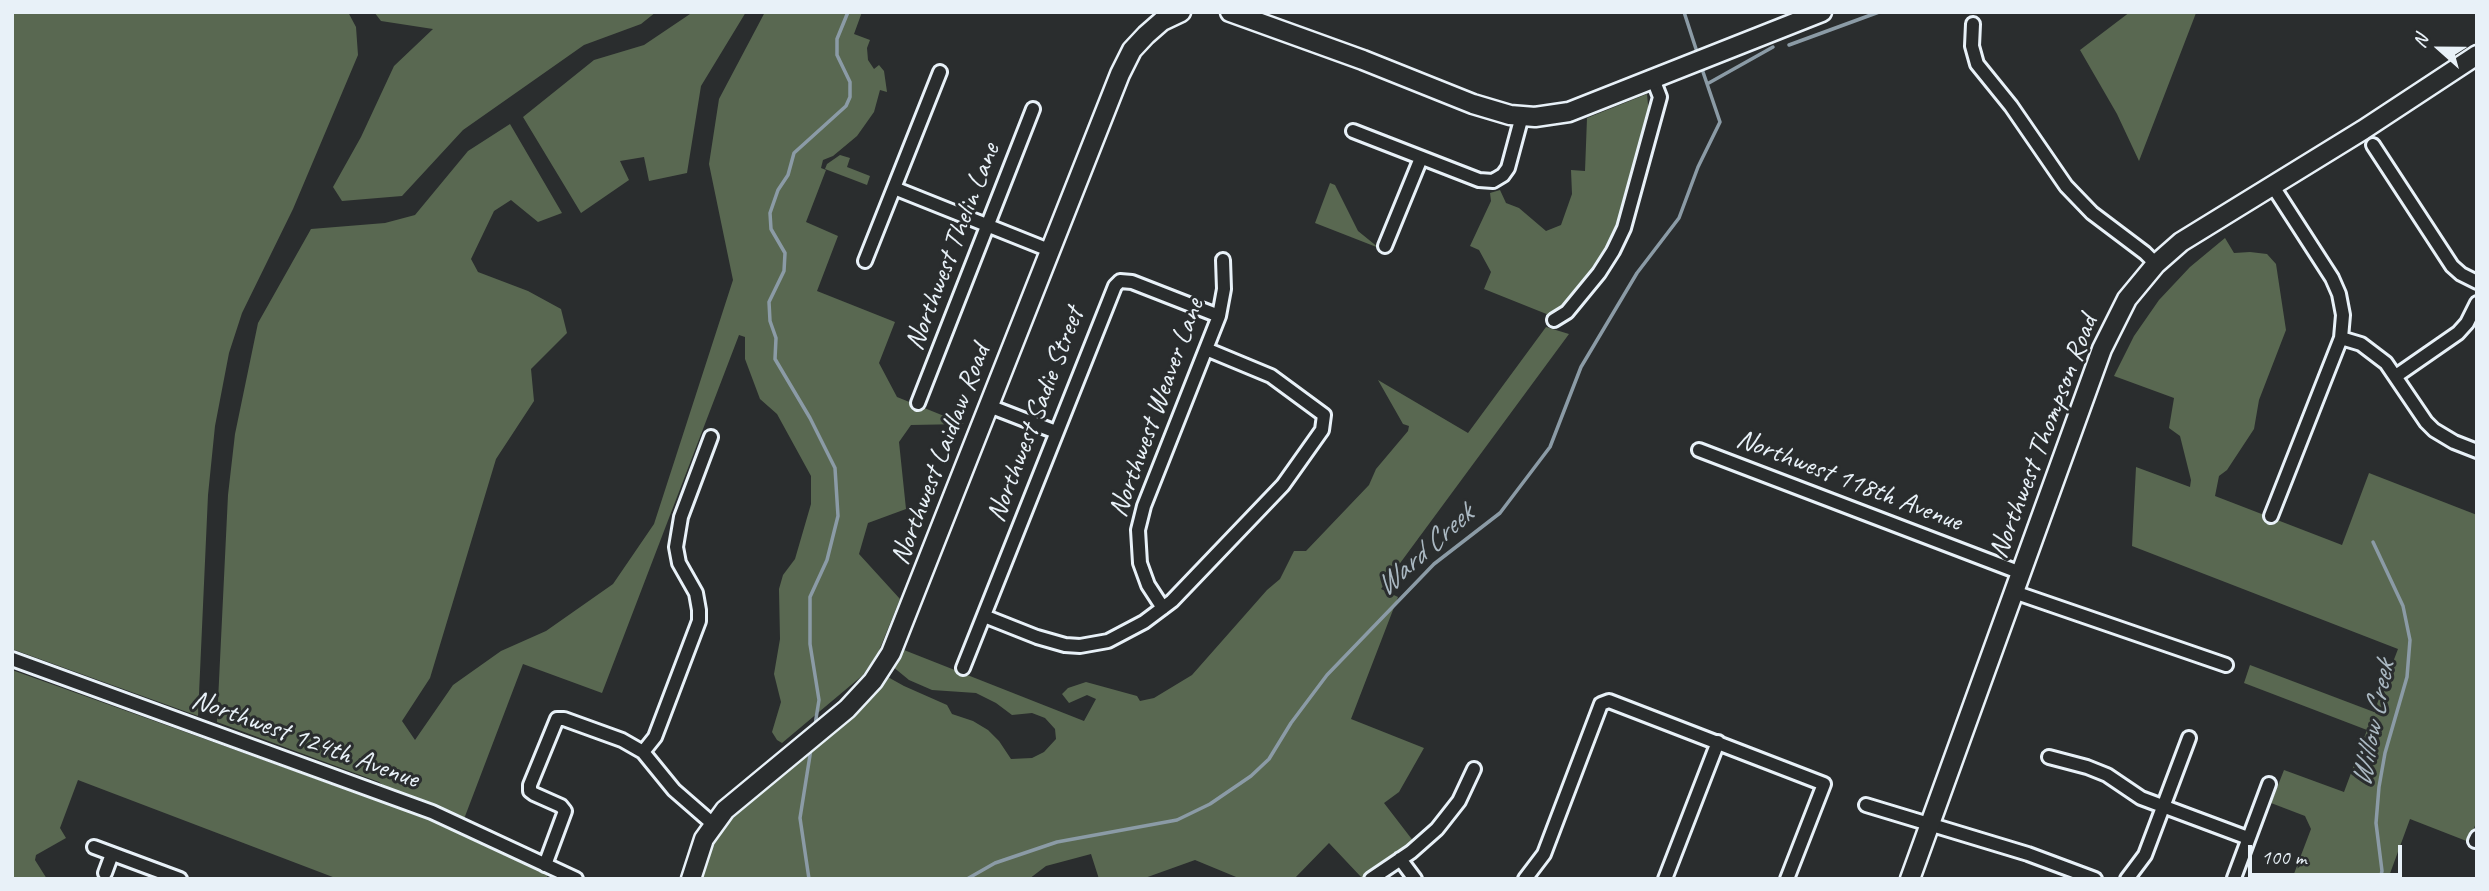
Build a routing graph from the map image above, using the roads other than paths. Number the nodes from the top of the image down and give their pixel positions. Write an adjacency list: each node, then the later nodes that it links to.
1 (1181, 12): 4 (street, Northwest Laidlaw Road)
2 (1230, 12): 10 (street)
3 (1822, 12): 8 (street)
4 (1160, 16): 18 (street, Northwest Laidlaw Road)
5 (1973, 24): 21 (street)
6 (2477, 55): 14 (street, Northwest Thompson Road)
7 (940, 72): 15 (street)
8 (1653, 79): 10 (street); 25 (street)
9 (1033, 109): 16 (street, Northwest Thelin Lane)
10 (1522, 116): 13 (street)
11 (1353, 131): 13 (street)
12 (2373, 145): 22 (street)
13 (1421, 158): 17 (street)
14 (2272, 184): 21 (street, Northwest Thompson Road); 26 (street)
15 (894, 188): 16 (street); 20 (street)
16 (988, 226): 18 (street); 29 (street, Northwest Thelin Lane)
17 (1385, 246)
18 (1049, 250): 30 (street, Northwest Laidlaw Road)
19 (1223, 260): 24 (street, Northwest Weaver Lane)
20 (865, 261)
21 (2156, 264): 36 (street, Northwest Thompson Road)
22 (2477, 282)
23 (2477, 303): 28 (street)
24 (1219, 316): 27 (street, Northwest Weaver Lane); 31 (street, Northwest Sadie Street)
25 (1554, 320)
26 (2341, 338): 28 (street); 35 (street)
27 (1206, 349): 38 (street, Northwest Weaver Lane); 38 (street)
28 (2396, 376): 34 (street)
29 (918, 403)
30 (989, 406): 31 (street); 51 (street, Northwest Laidlaw Road)
31 (1056, 432): 39 (street, Northwest Sadie Street)
32 (712, 437): 45 (street)
33 (1699, 450): 36 (street, Northwest 118th Avenue)
34 (2477, 451)
35 (2271, 516)
36 (2021, 573): 37 (street, Northwest Thompson Road)
37 (2014, 592): 41 (street); 52 (street, Northwest Thompson Road)
38 (1163, 607): 39 (street)
39 (984, 617): 42 (street, Northwest Sadie Street)
40 (12, 659): 57 (street, Northwest 124th Avenue)
41 (2226, 665)
42 (964, 668)
43 (2189, 738): 50 (street)
44 (1718, 742): 65 (street); 66 (street); 67 (street)
45 (643, 752): 51 (street); 57 (street)
46 (2049, 757): 50 (street)
47 (1474, 769): 56 (street)
48 (2269, 784): 53 (street)
49 (1866, 805): 52 (street)
50 (2163, 806): 53 (street); 70 (street)
51 (713, 824): 62 (street, Northwest Laidlaw Road)
52 (1930, 824): 68 (street, Northwest Thompson Road); 69 (street)
53 (2248, 838): 59 (street)
54 (94, 847): 55 (street)
55 (112, 854): 58 (street); 60 (street)
56 (1400, 859): 63 (street); 64 (street)
57 (545, 865): 61 (street, Northwest 124th Avenue)
58 (104, 873)
59 (2234, 878)
60 (180, 879)
61 (576, 879)
62 (691, 879)
63 (1371, 879)
64 (1415, 879)
65 (1525, 879)
66 (1665, 879)
67 (1787, 879)
68 (1910, 879)
69 (2095, 879)
70 (2127, 879)

